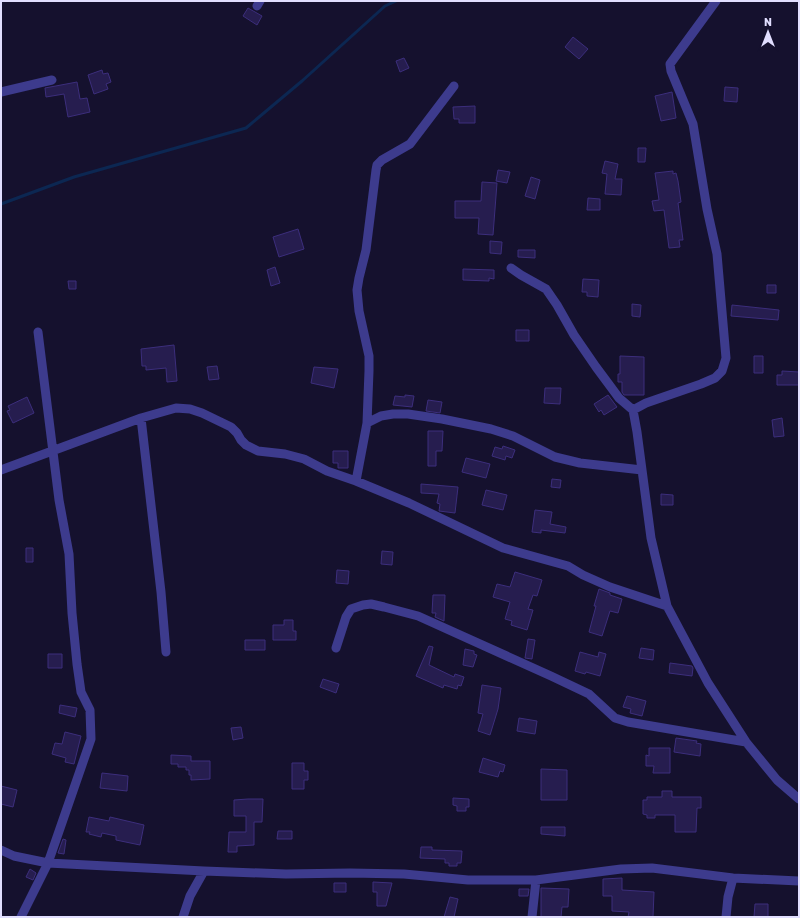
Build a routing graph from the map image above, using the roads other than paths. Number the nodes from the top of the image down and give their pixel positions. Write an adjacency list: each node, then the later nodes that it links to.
1 (716, 1): 7 (street)
2 (52, 80): 4 (street)
3 (454, 86): 9 (street)
4 (1, 92)
5 (511, 268): 7 (street)
6 (38, 332): 10 (street)
7 (633, 410): 12 (street)
8 (141, 418): 10 (street); 13 (street); 16 (street)
9 (368, 423): 12 (street); 13 (street)
10 (53, 450): 11 (street); 20 (street)
11 (1, 470)
12 (642, 470): 14 (street)
13 (356, 481): 14 (street)
14 (667, 606): 17 (street)
15 (336, 648): 17 (street)
16 (166, 652)
17 (746, 742): 18 (street)
18 (799, 799)
19 (1, 850): 20 (street)
20 (48, 864): 21 (street); 25 (street)
21 (204, 871): 23 (street); 26 (street)
22 (733, 878): 23 (street); 24 (street); 28 (street)
23 (536, 880): 27 (street)
24 (799, 881)
25 (21, 917)
26 (183, 917)
27 (532, 917)
28 (726, 917)

